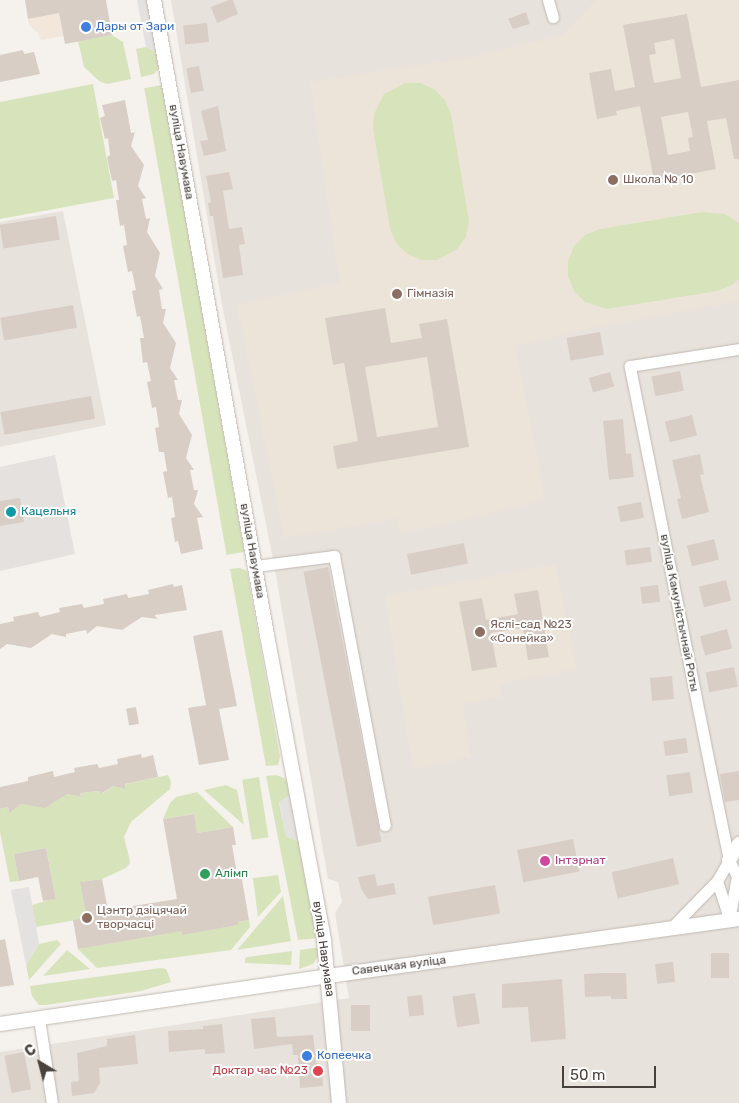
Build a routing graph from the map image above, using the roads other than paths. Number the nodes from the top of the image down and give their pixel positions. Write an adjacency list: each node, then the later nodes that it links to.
1 (154, 0): 5 (street, вуліца Навумава)
2 (548, 0): 3 (street)
3 (553, 16)
4 (739, 349): 8 (street, вуліца Камуністычнай Роты)
5 (254, 566): 6 (street); 13 (street, вуліца Навумава)
6 (385, 824)
7 (739, 844): 8 (street)
8 (729, 860): 9 (street, вуліца Камуністычнай Роты); 10 (street)
9 (738, 877): 11 (street)
10 (717, 881): 11 (street); 12 (street)
11 (734, 920): 12 (street, Савецкая вуліца)
12 (670, 929): 13 (street, Савецкая вуліца)
13 (328, 976): 14 (street, Савецкая вуліца); 17 (street, вуліца Навумава)
14 (39, 1019): 15 (street, Савецкая вуліца); 16 (street)
15 (0, 1024)
16 (52, 1103)
17 (339, 1103)

